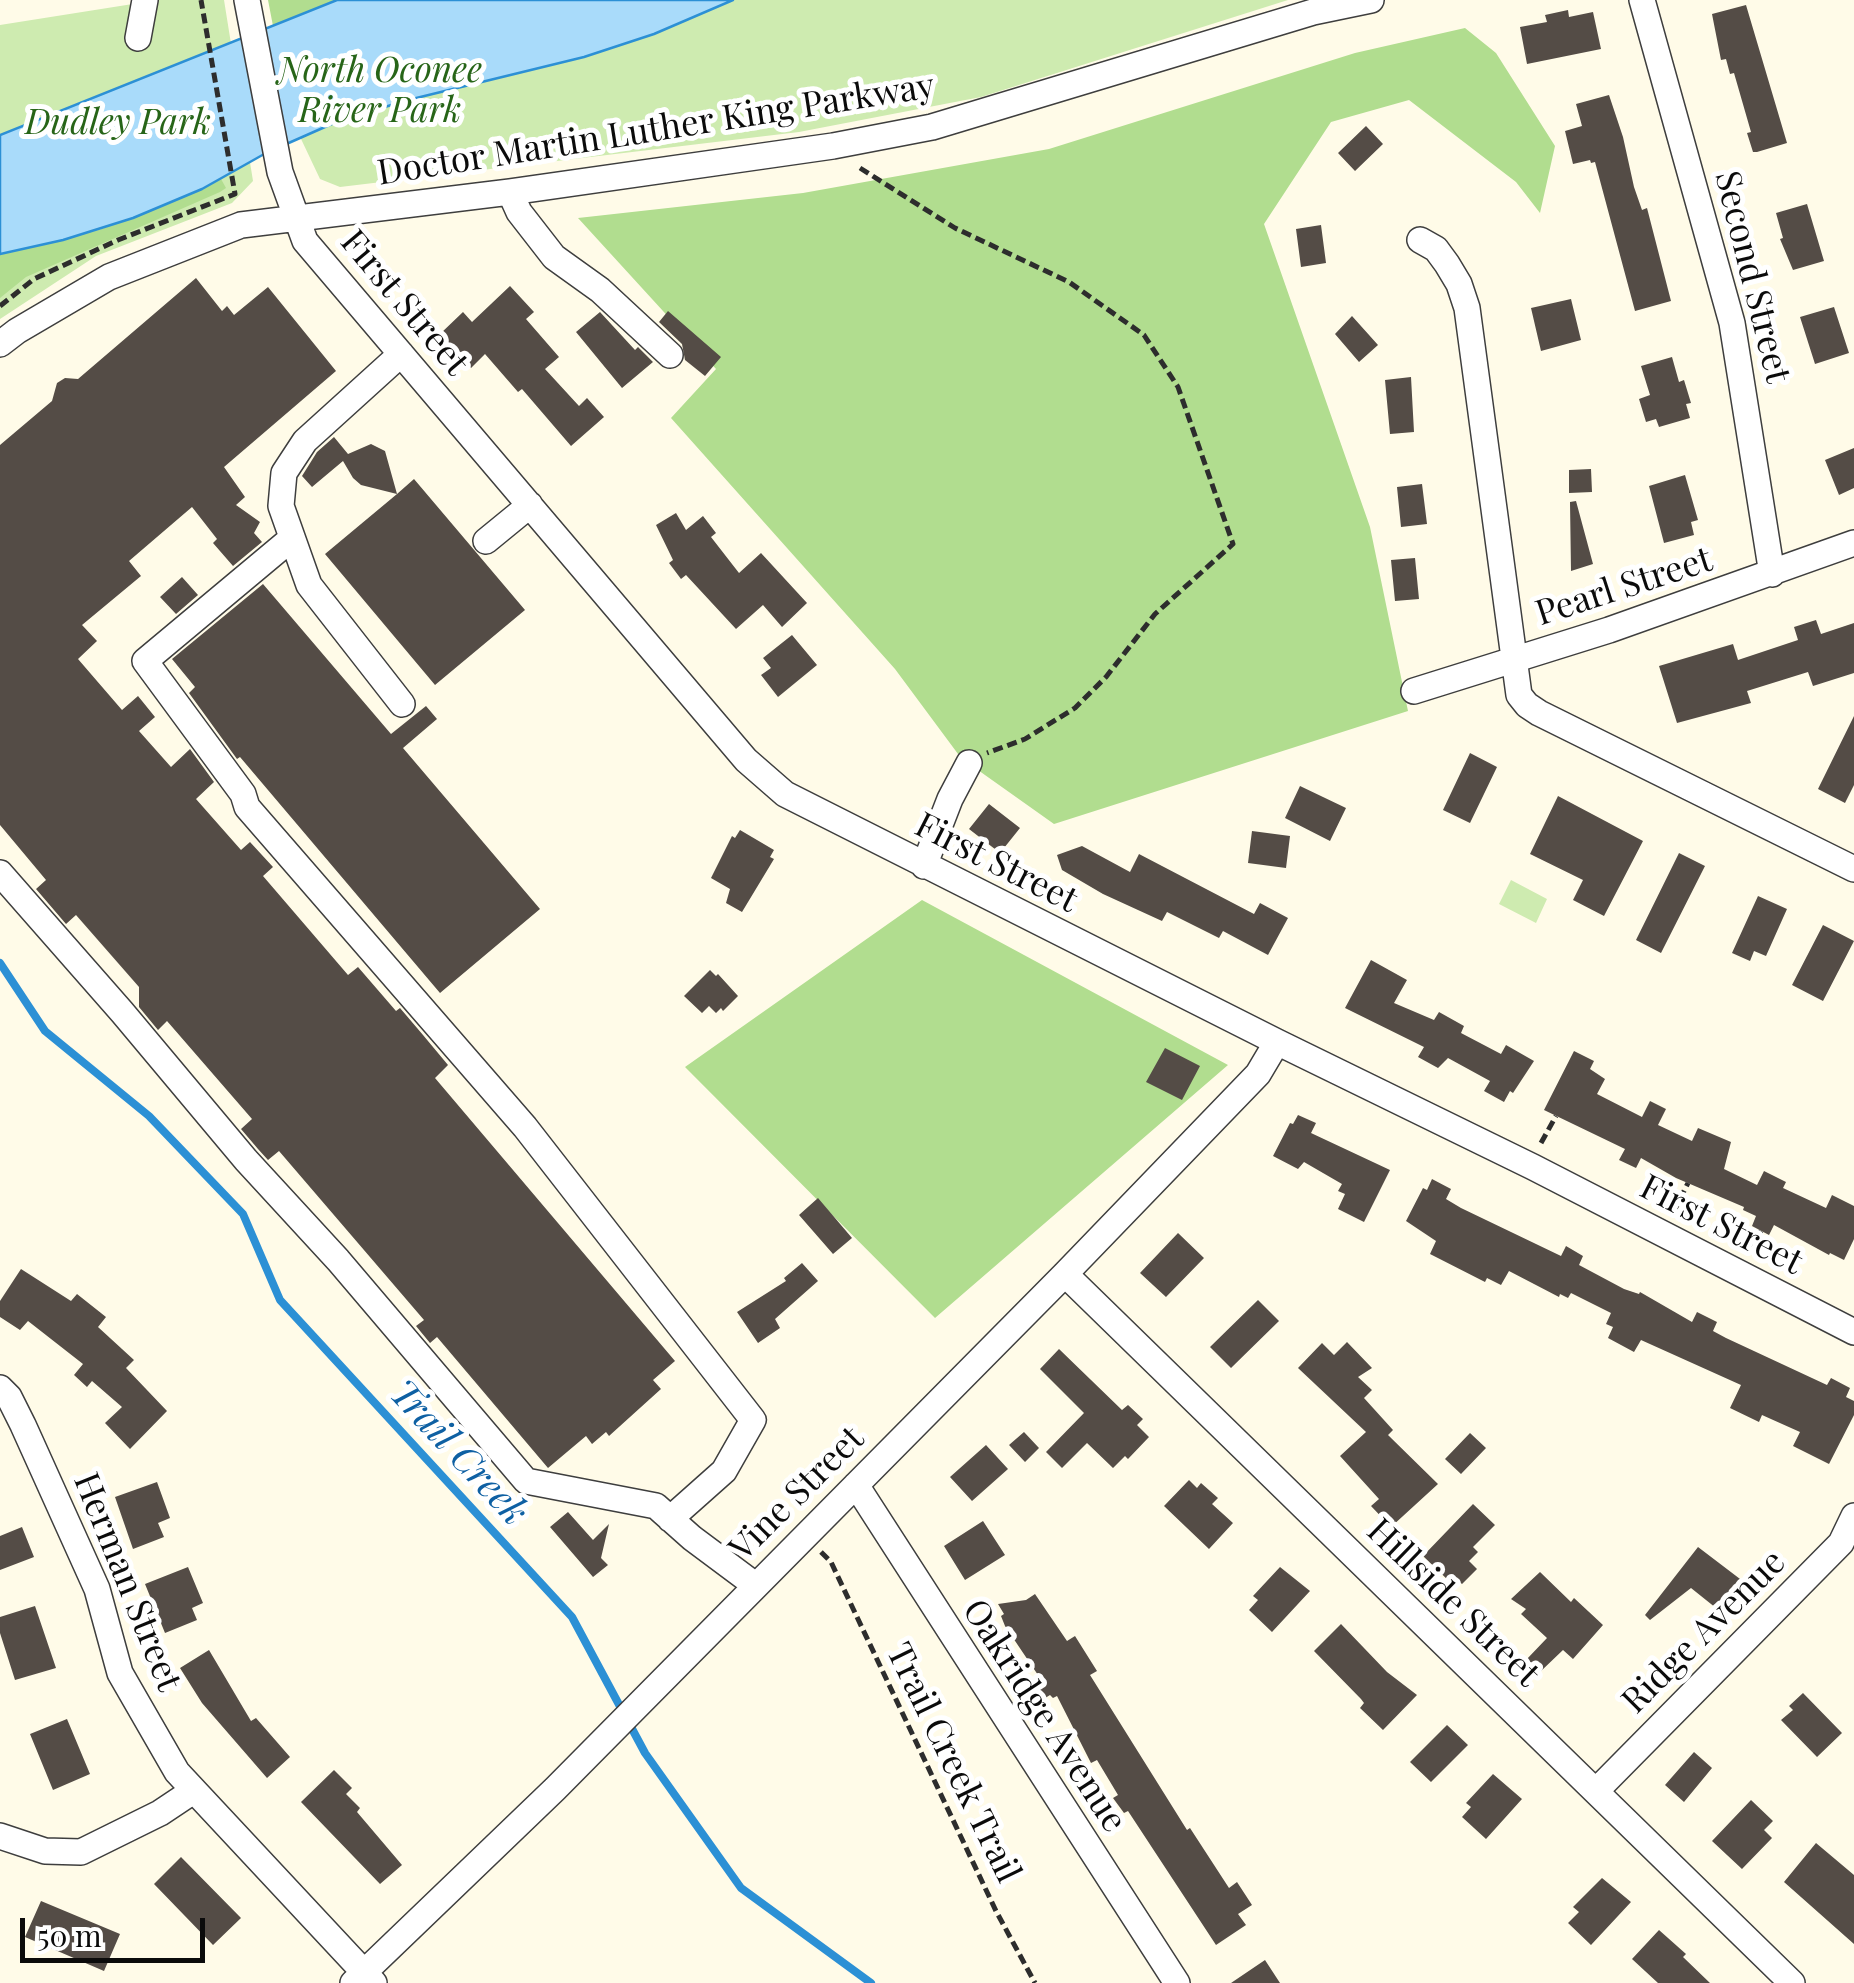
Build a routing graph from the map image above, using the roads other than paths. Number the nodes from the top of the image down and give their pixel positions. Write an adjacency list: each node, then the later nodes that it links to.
1 (145, 0): 5 (street)
2 (247, 0): 7 (street, First Street)
3 (1370, 0): 6 (street, Doctor Martin Luther King Parkway)
4 (1642, 0): 16 (street, Second Street)
5 (138, 38)
6 (510, 192): 7 (street, Doctor Martin Luther King Parkway); 11 (street)
7 (296, 216): 9 (street, Doctor Martin Luther King Parkway); 10 (street, First Street)
8 (1420, 240): 17 (street)
9 (0, 344)
10 (401, 354): 12 (street, First Street); 13 (street)
11 (670, 354)
12 (530, 505): 14 (street); 21 (street, First Street)
13 (291, 539): 19 (street); 30 (street)
14 (486, 542)
15 (1854, 543): 16 (street, Pearl Street)
16 (1772, 574): 17 (street, Pearl Street)
17 (1514, 660): 18 (street, Pearl Street); 22 (street)
18 (1414, 691)
19 (402, 704)
20 (969, 763): 21 (street)
21 (924, 866): 24 (street, First Street)
22 (1854, 869)
23 (0, 873): 30 (street)
24 (1277, 1042): 25 (street, Vine Street); 26 (street, First Street)
25 (1066, 1274): 28 (street, Vine Street); 33 (street, Hillside Street)
26 (1854, 1332)
27 (0, 1388): 32 (street, Herman Street)
28 (856, 1485): 31 (street, Vine Street); 36 (street, Oakridge Avenue)
29 (1854, 1516): 33 (street, Ridge Avenue)
30 (670, 1519): 31 (street)
31 (756, 1585): 35 (street, Vine Street)
32 (193, 1791): 34 (street); 35 (street, Herman Street)
33 (1596, 1791): 37 (street, Hillside Street)
34 (0, 1836)
35 (364, 1979)
36 (1176, 1983)
37 (1792, 1983)

